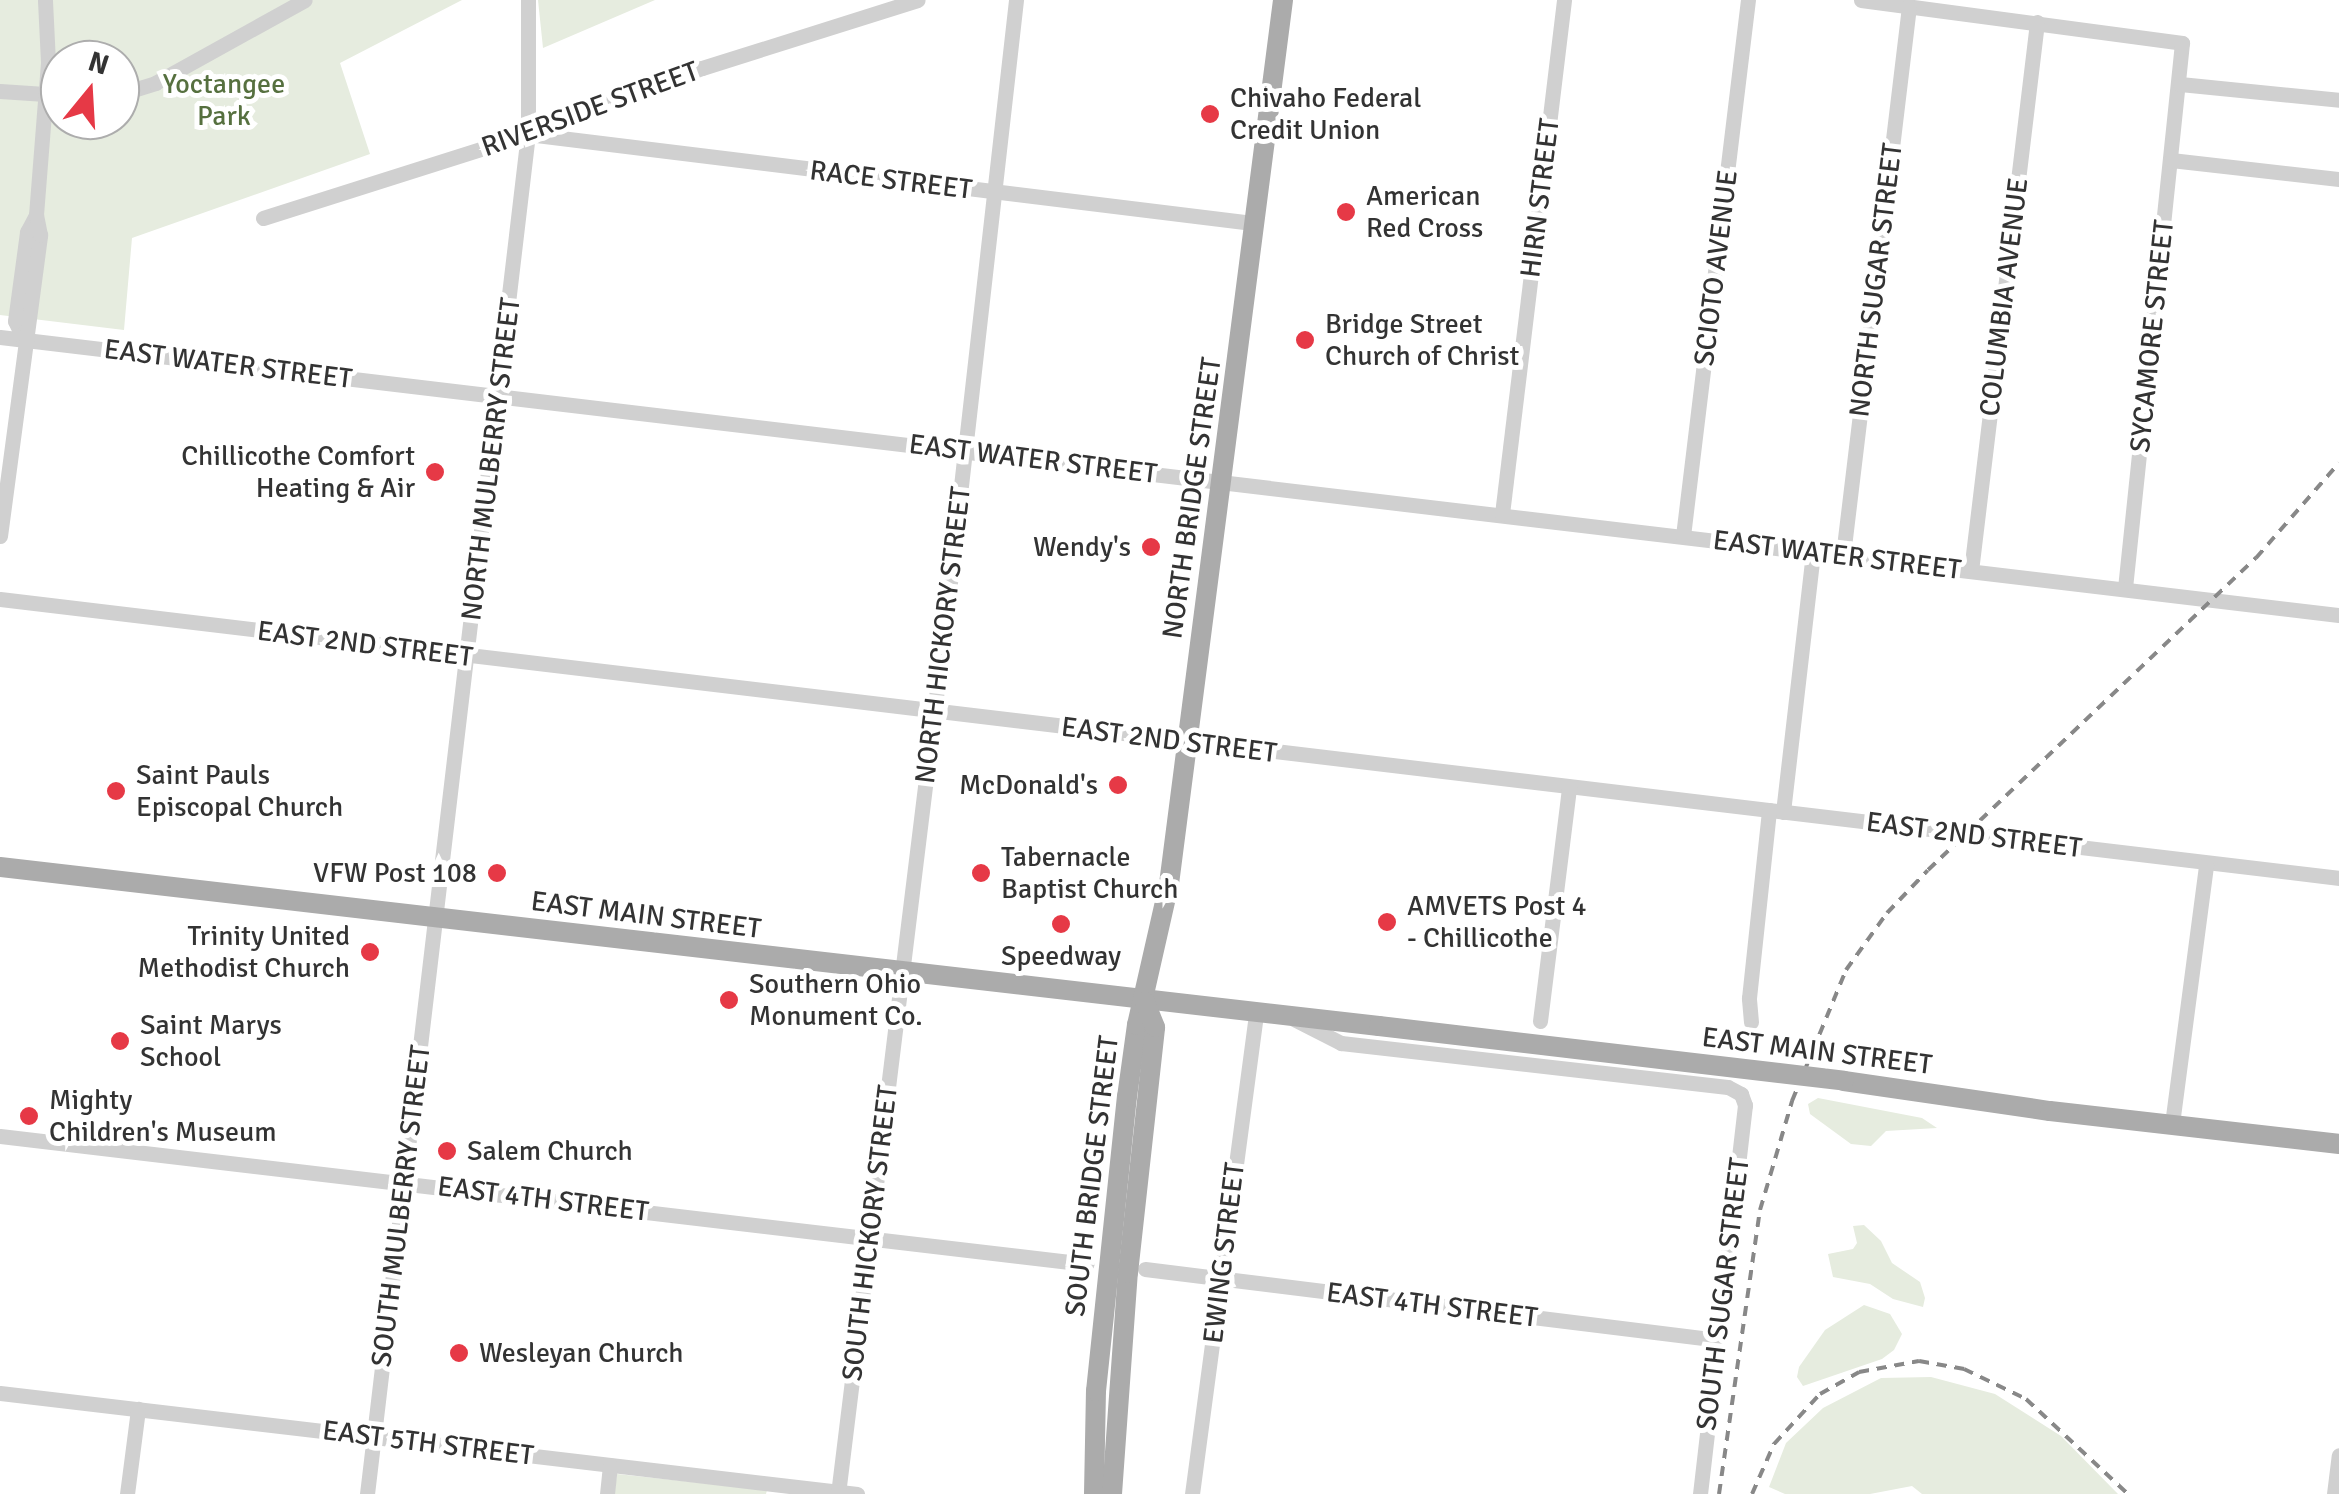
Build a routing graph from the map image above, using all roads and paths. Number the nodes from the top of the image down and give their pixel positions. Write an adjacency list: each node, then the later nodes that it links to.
1 (46, 0): 12 (street)
2 (305, 0): 14 (street)
3 (528, 0): 18 (street, NORTH MULBERRY STREET)
4 (918, 0): 18 (street, RIVERSIDE STREET)
5 (1016, 0): 22 (street, NORTH HICKORY STREET)
6 (1284, 0): 24 (main road, NORTH BRIDGE STREET)
7 (1564, 0): 30 (street, HIRN STREET)
8 (1748, 0): 32 (street, SCIOTO AVENUE)
9 (1861, 0): 10 (street)
10 (1909, 6): 11 (street); 34 (street, NORTH SUGAR STREET)
11 (2036, 22): 13 (street); 35 (street, COLUMBIA AVENUE)
12 (49, 40)
13 (2180, 84): 17 (street); 20 (street, SYCAMORE STREET)
14 (140, 88)
15 (0, 91): 16 (street)
16 (40, 93)
17 (2339, 100)
18 (528, 134): 22 (street, RACE STREET); 23 (street, RIVERSIDE STREET); 27 (street, NORTH MULBERRY STREET)
19 (46, 140): 26 (street)
20 (2172, 160): 21 (street); 36 (street, SYCAMORE STREET)
21 (2339, 180)
22 (992, 192): 24 (street, RACE STREET); 28 (street, NORTH HICKORY STREET)
23 (263, 218)
24 (1254, 223): 29 (main road, NORTH BRIDGE STREET)
25 (0, 337): 26 (street, EAST WATER STREET)
26 (24, 340): 27 (street, EAST WATER STREET); 31 (street)
27 (498, 397): 28 (street, EAST WATER STREET); 39 (street, NORTH MULBERRY STREET)
28 (966, 452): 29 (street, EAST WATER STREET); 40 (street, NORTH HICKORY STREET)
29 (1222, 482): 30 (street, EAST WATER STREET); 41 (main road, NORTH BRIDGE STREET)
30 (1502, 514): 32 (street, EAST WATER STREET)
31 (0, 536)
32 (1683, 536): 33 (street, EAST WATER STREET)
33 (1813, 552): 34 (street, EAST WATER STREET); 43 (street)
34 (1842, 555): 35 (street, EAST WATER STREET)
35 (1971, 571): 36 (street, EAST WATER STREET)
36 (2124, 588): 38 (street, EAST WATER STREET)
37 (0, 599): 39 (street, EAST 2ND STREET)
38 (2339, 615)
39 (467, 656): 40 (street, EAST 2ND STREET); 47 (street, NORTH MULBERRY STREET)
40 (932, 712): 41 (street, EAST 2ND STREET); 48 (street, NORTH HICKORY STREET)
41 (1186, 740): 42 (street, EAST 2ND STREET); 49 (main road, NORTH BRIDGE STREET)
42 (1569, 787): 43 (street, EAST 2ND STREET); 52 (street)
43 (1776, 811): 44 (street, EAST 2ND STREET); 53 (street)
44 (2206, 864): 46 (street, EAST 2ND STREET); 55 (street)
45 (0, 867): 47 (main road, EAST MAIN STREET)
46 (2339, 878)
47 (436, 918): 48 (main road, EAST MAIN STREET); 58 (street, SOUTH MULBERRY STREET)
48 (903, 972): 49 (main road, EAST MAIN STREET); 59 (street, SOUTH HICKORY STREET)
49 (1145, 1002): 50 (main road, EAST MAIN STREET); 74 (main road, SOUTH BRIDGE STREET); 75 (main road, SOUTH BRIDGE STREET)
50 (1256, 1012): 51 (main road, EAST MAIN STREET); 62 (street, EWING STREET)
51 (1286, 1016): 54 (street, EAST MAIN STREET); 55 (main road, EAST MAIN STREET, bridge)
52 (1540, 1021)
53 (1751, 1022)
54 (1741, 1094): 63 (street, SOUTH SUGAR STREET)
55 (2172, 1124): 57 (main road, EAST MAIN STREET)
56 (0, 1136): 58 (street, EAST 4TH STREET)
57 (2339, 1144)
58 (404, 1181): 59 (street, EAST 4TH STREET); 66 (street, SOUTH MULBERRY STREET)
59 (868, 1238): 60 (street, EAST 4TH STREET); 69 (street, SOUTH HICKORY STREET)
60 (1086, 1264)
61 (1145, 1269): 62 (street, EAST 4TH STREET)
62 (1220, 1278): 63 (street, EAST 4TH STREET); 76 (street, EWING STREET)
63 (1718, 1340): 77 (street, SOUTH SUGAR STREET)
64 (0, 1392): 65 (street, EAST 5TH STREET)
65 (138, 1409): 66 (street, EAST 5TH STREET); 70 (street)
66 (372, 1436): 68 (street, EAST 5TH STREET); 71 (street, SOUTH MULBERRY STREET)
67 (2339, 1456): 78 (street)
68 (610, 1464): 69 (street, EAST 5TH STREET); 72 (street)
69 (838, 1493): 73 (street, EAST 5TH STREET)
70 (128, 1494)
71 (366, 1494)
72 (607, 1494)
73 (856, 1494)
74 (1094, 1494)
75 (1112, 1494)
76 (1192, 1494)
77 (1700, 1494)
78 (2334, 1494)

